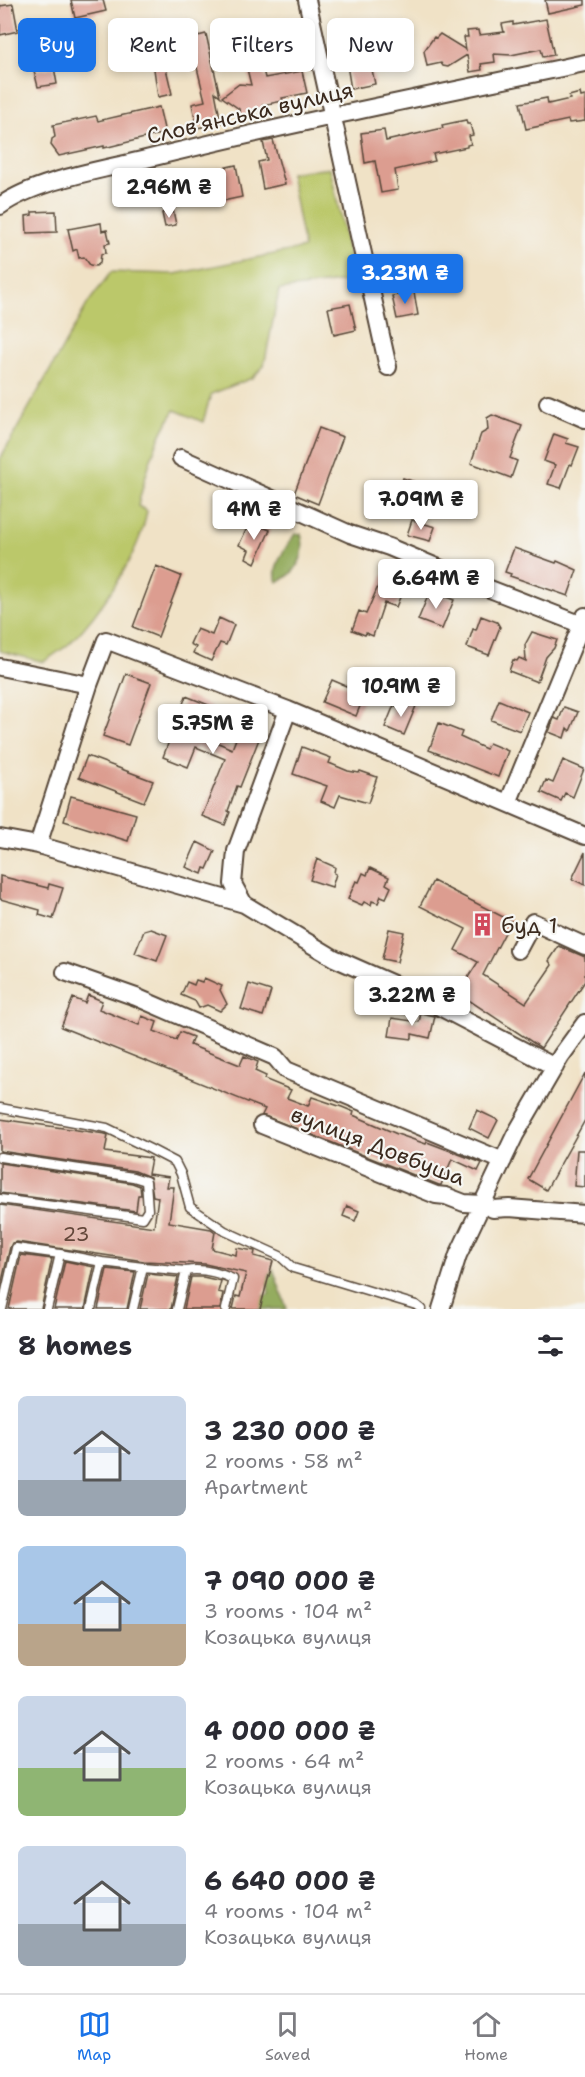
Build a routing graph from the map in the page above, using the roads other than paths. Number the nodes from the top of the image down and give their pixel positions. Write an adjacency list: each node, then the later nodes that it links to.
1 (307, 0): 3 (street)
2 (585, 63): 3 (street, Словʼянська вулиця)
3 (333, 115): 4 (street, Словʼянська вулиця); 5 (street)
4 (0, 206)
5 (388, 367)
6 (548, 403): 7 (street)
7 (585, 419)
8 (181, 458): 9 (street)
9 (584, 622): 13 (street)
10 (0, 667): 11 (street)
11 (89, 685): 12 (street); 16 (street)
12 (288, 711): 13 (street); 17 (street)
13 (508, 803): 14 (street)
14 (585, 836)
15 (0, 838): 16 (street)
16 (38, 844): 17 (street)
17 (244, 904): 22 (street)
18 (585, 946): 19 (street)
19 (518, 950)
20 (65, 972): 26 (street)
21 (585, 1023): 22 (street)
22 (555, 1067): 26 (street)
23 (0, 1108): 40 (lane)
24 (262, 1125): 28 (street, вулиця Довбуша)
25 (0, 1157): 27 (lane)
26 (503, 1161): 28 (street)
27 (0, 1199)
28 (482, 1204): 29 (street, вулиця Довбуша); 41 (street)
29 (585, 1214)
30 (60, 1254): 31 (lane); 34 (lane); 35 (lane)
31 (102, 1262): 32 (lane); 36 (lane)
32 (143, 1267): 33 (lane); 37 (lane)
33 (186, 1271): 38 (lane); 39 (lane)
34 (2, 1309)
35 (46, 1309)
36 (91, 1309)
37 (134, 1309)
38 (177, 1309)
39 (226, 1309)
40 (421, 1309)
41 (441, 1309)

